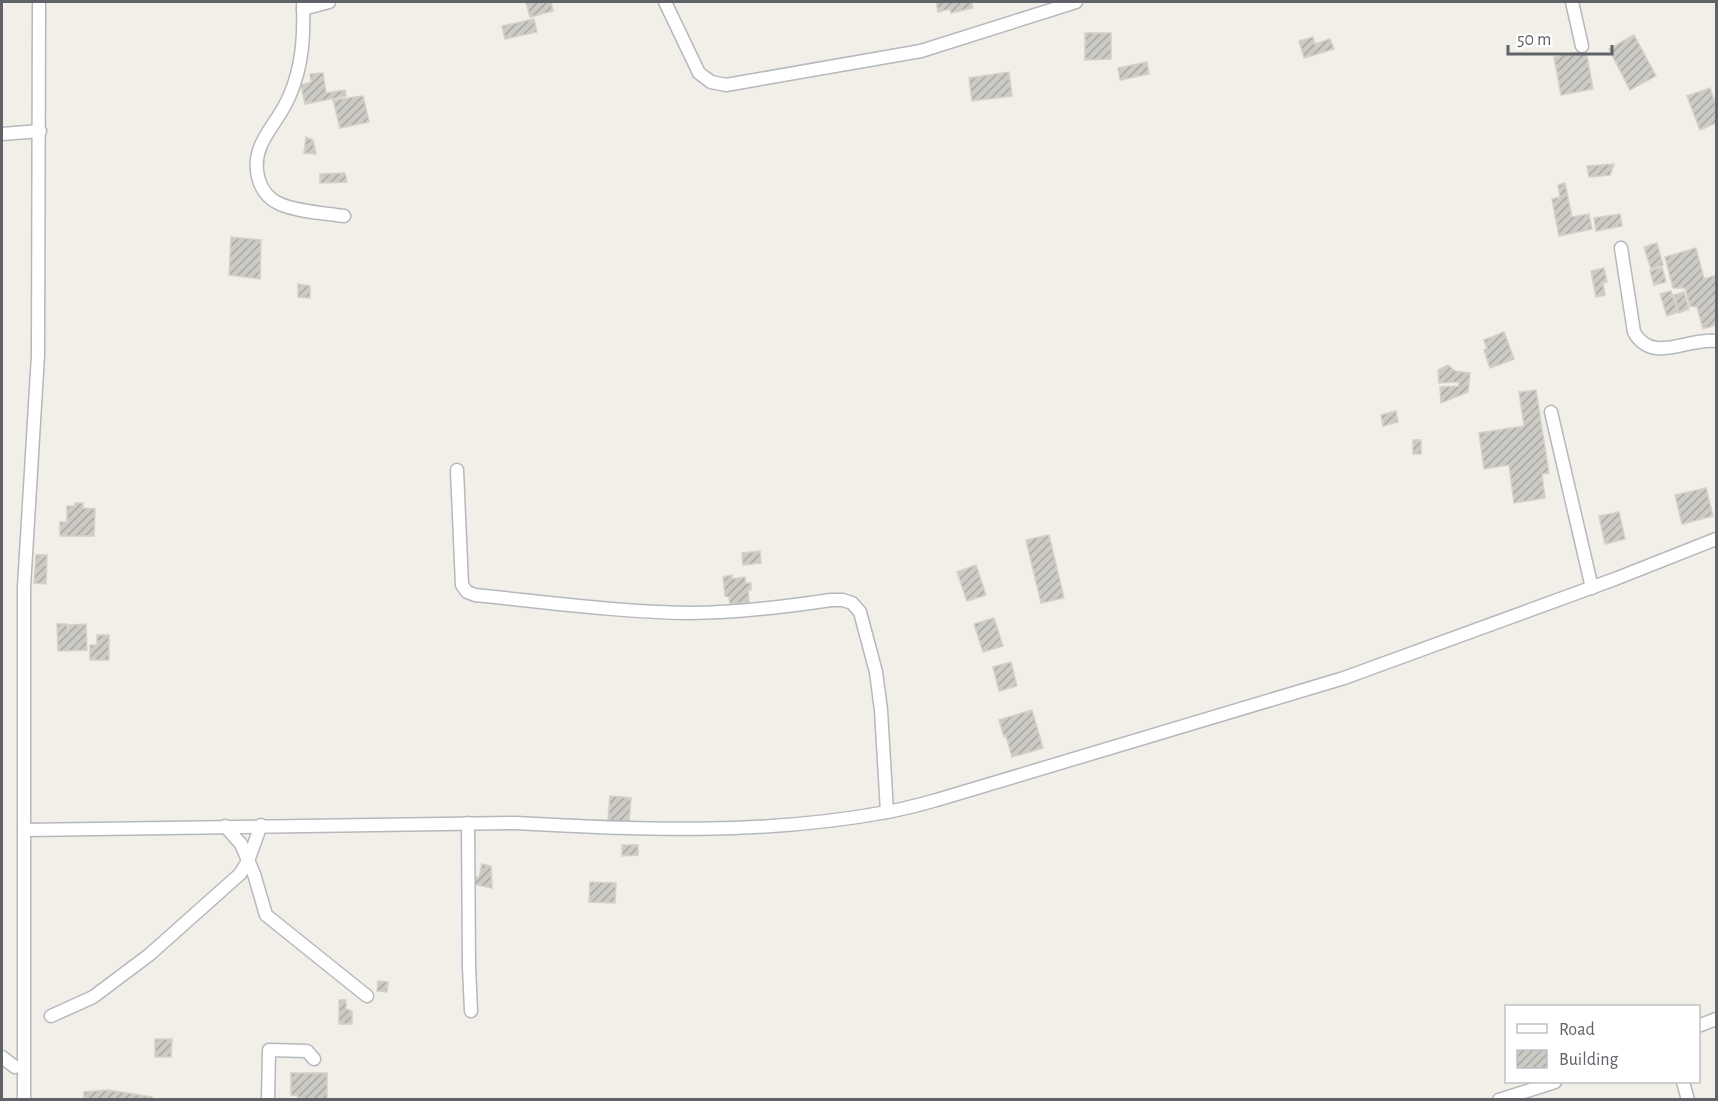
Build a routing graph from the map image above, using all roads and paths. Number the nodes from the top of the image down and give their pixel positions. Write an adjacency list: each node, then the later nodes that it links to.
1 (39, 2): 8 (street)
2 (328, 2): 6 (street)
3 (665, 2): 4 (street)
4 (1076, 2)
5 (1572, 2): 7 (street)
6 (303, 5): 10 (street)
7 (1582, 46)
8 (40, 131): 9 (street); 21 (street)
9 (2, 134)
10 (344, 216)
11 (1621, 248): 12 (street)
12 (1716, 341)
13 (1551, 412): 16 (street)
14 (457, 470): 17 (street)
15 (1716, 538): 16 (street)
16 (1592, 588): 17 (street)
17 (887, 812): 18 (street)
18 (468, 823): 19 (street); 24 (street)
19 (261, 825): 20 (street); 22 (street)
20 (225, 826): 21 (street); 22 (street)
21 (24, 830): 33 (street)
22 (248, 861): 23 (street); 25 (street)
23 (367, 996)
24 (471, 1011)
25 (51, 1016)
26 (1716, 1019): 27 (street)
27 (1700, 1025)
28 (2, 1057): 30 (street)
29 (314, 1059): 34 (street)
30 (15, 1067)
31 (1552, 1083): 35 (street)
32 (1683, 1083): 36 (street)
33 (24, 1100)
34 (268, 1100)
35 (1499, 1100)
36 (1688, 1100)

